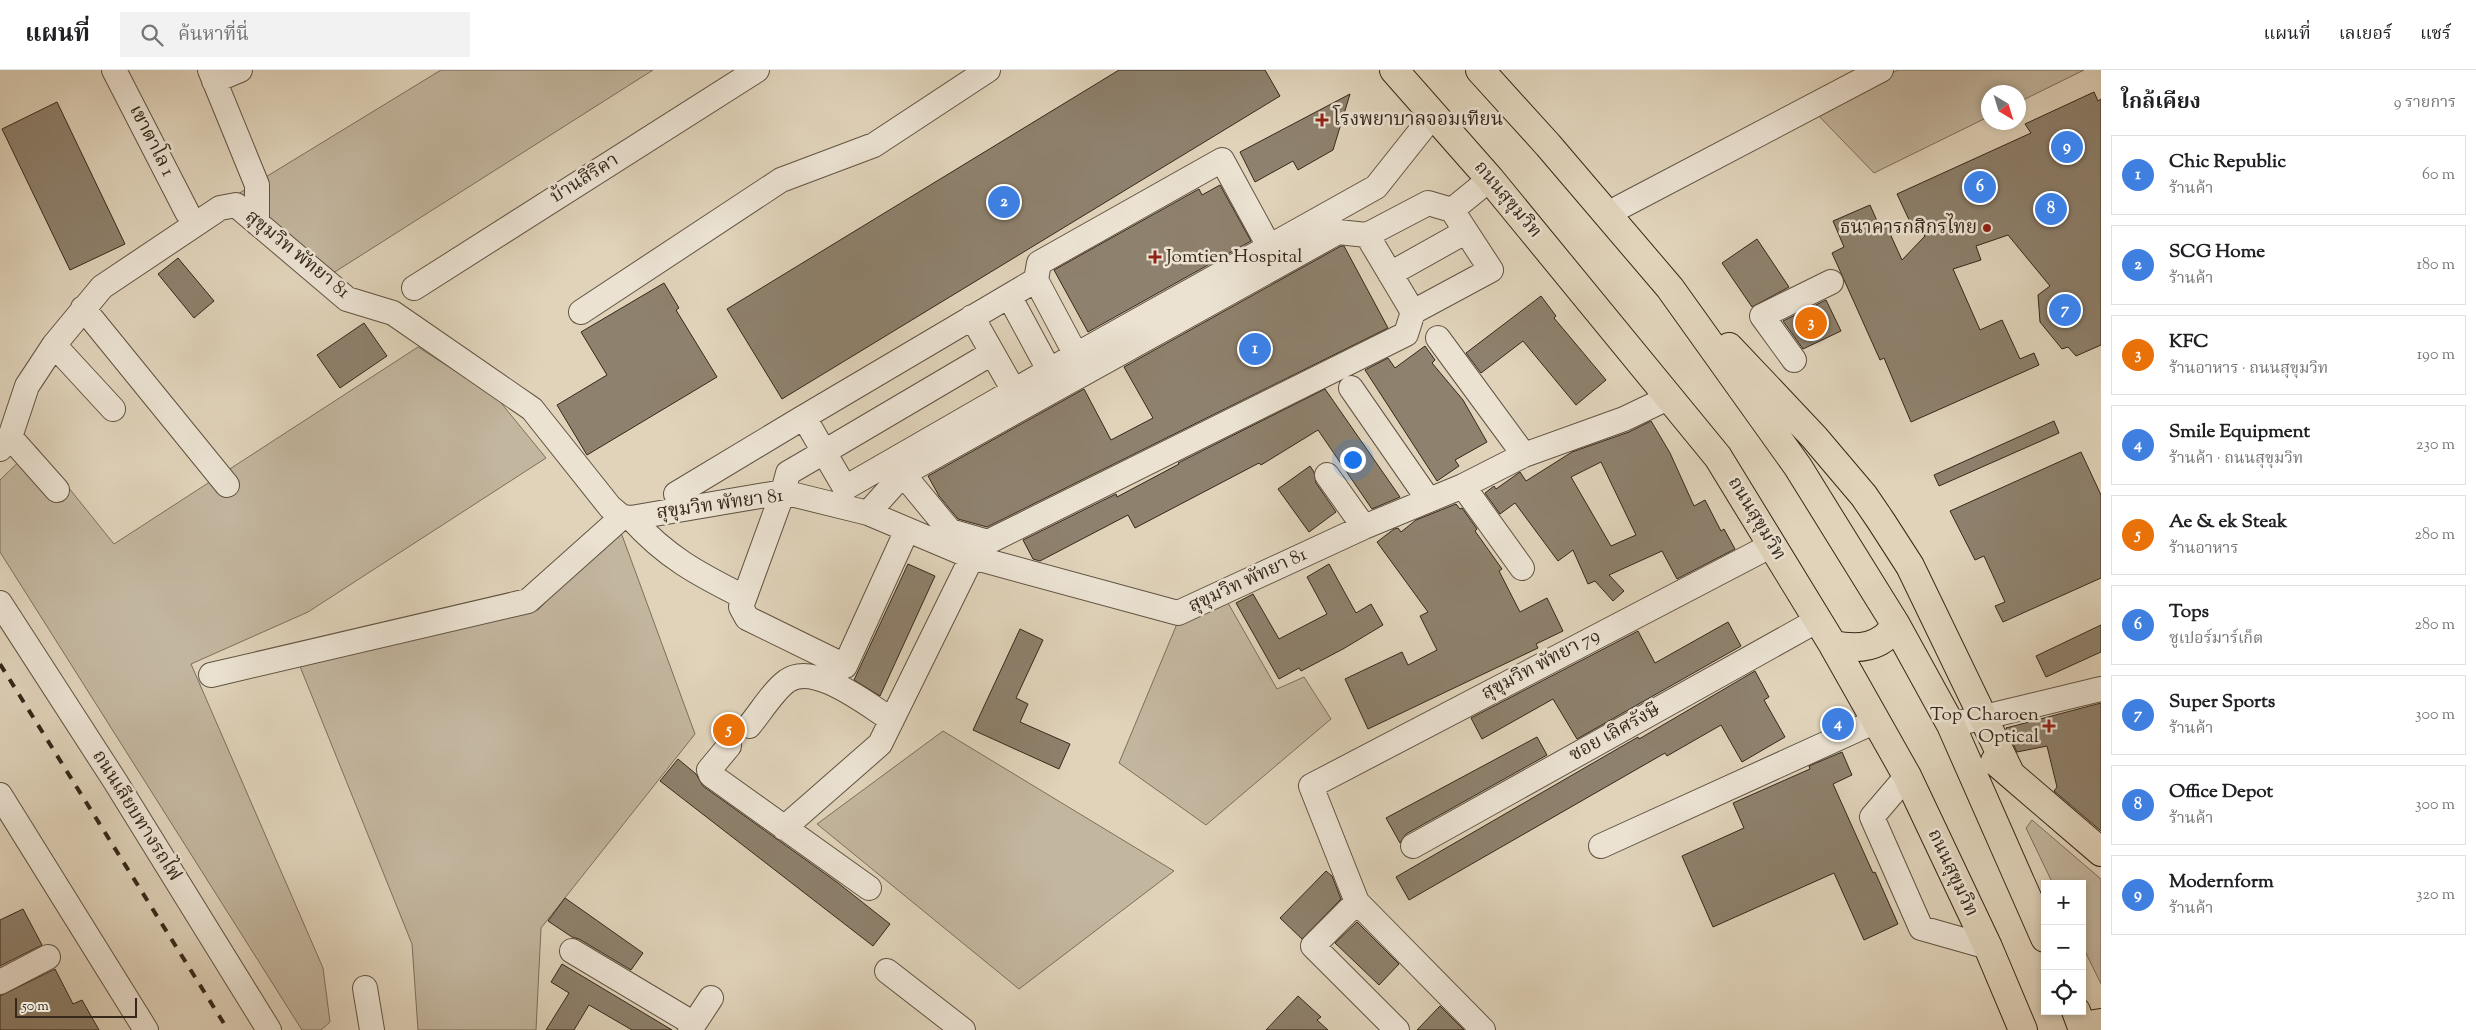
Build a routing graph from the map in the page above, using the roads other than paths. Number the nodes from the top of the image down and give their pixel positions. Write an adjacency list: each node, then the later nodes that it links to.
1 (114, 70): 12 (street, เขาตาโล 1)
2 (240, 70): 8 (street)
3 (757, 70): 21 (street, บ้านสิริคา)
4 (988, 70): 25 (street)
5 (1394, 70): 9 (highway, ถนนสุขุมวิท)
6 (1480, 70): 13 (highway)
7 (1881, 70): 13 (street)
8 (212, 76): 14 (street)
9 (1434, 114): 10 (highway, ถนนสุขุมวิท); 17 (street)
10 (1490, 179): 11 (street); 36 (highway, ถนนสุขุมวิท)
11 (1452, 210): 15 (street); 16 (street)
12 (187, 212)
13 (1607, 214): 22 (highway)
14 (257, 223): 24 (street, สุขุมวิท พัทยา 81); 51 (street, สุขุมวิท พัทยา 81)
15 (1465, 232): 18 (street); 26 (street)
16 (1367, 236): 18 (street); 42 (street)
17 (1270, 248): 19 (street); 31 (street)
18 (1390, 274): 26 (street)
19 (1036, 280): 23 (street); 31 (street)
20 (1831, 282): 32 (street)
21 (414, 288)
22 (1670, 288): 60 (highway); 64 (highway)
23 (1009, 296): 27 (street); 33 (street)
24 (83, 308): 29 (street, สุขุมวิท พัทยา 81); 44 (street)
25 (581, 312)
26 (1413, 312): 42 (street)
27 (972, 317): 30 (street); 38 (street)
28 (1438, 338): 41 (street)
29 (54, 345): 37 (street); 39 (street, สุขุมวิท พัทยา 81)
30 (992, 353): 35 (street); 40 (street)
31 (1076, 354): 33 (street)
32 (1794, 360)
33 (1049, 370): 35 (street)
34 (1351, 388): 49 (street)
35 (1014, 391): 40 (street)
36 (1670, 397): 41 (street, สุขุมวิท พัทยา 81); 54 (highway, ถนนสุขุมวิท)
37 (113, 409)
38 (804, 417): 40 (street); 48 (street)
39 (5, 443): 46 (street)
40 (824, 452): 47 (street)
41 (1524, 455): 45 (street, สุขุมวิท พัทยา 81)
42 (903, 474): 50 (street)
43 (1328, 475): 52 (street)
44 (227, 485)
45 (1463, 486): 49 (street, สุขุมวิท พัทยา 81); 56 (street)
46 (57, 490)
47 (783, 492): 50 (street, สุขุมวิท พัทยา 81); 51 (street, สุขุมวิท พัทยา 81); 57 (street)
48 (676, 494)
49 (1428, 499): 52 (street, สุขุมวิท พัทยา 81)
50 (868, 514): 53 (street, สุขุมวิท พัทยา 81)
51 (626, 518): 57 (street); 62 (street)
52 (1364, 527): 55 (street, สุขุมวิท พัทยา 81)
53 (907, 530): 55 (street, สุขุมวิท พัทยา 81); 57 (street)
54 (1772, 545): 59 (highway, ถนนสุขุมวิท); 78 (street, สุขุมวิท พัทยา 79)
55 (972, 557): 65 (street)
56 (1522, 568)
57 (744, 597)
58 (0, 603): 90 (street, ถนนเลียบทางรถไฟ)
59 (1818, 620): 61 (highway, ถนนสุขุมวิท); 74 (street, ซอย เลิศรังษี)
60 (1896, 625): 61 (highway); 67 (highway)
61 (1834, 646): 66 (highway, ถนนสุขุมวิท)
62 (211, 675)
63 (2101, 689): 64 (street)
64 (1984, 718): 67 (street); 70 (highway)
65 (892, 720): 68 (street); 73 (street)
66 (1876, 721): 71 (highway, ถนนสุขุมวิท); 75 (street)
67 (1951, 725): 70 (highway); 79 (highway)
68 (749, 726)
69 (729, 746): 73 (street)
70 (2010, 773): 76 (highway)
71 (1907, 776): 80 (highway, ถนนสุขุมวิท); 80 (street)
72 (0, 795): 89 (street)
73 (784, 828): 77 (street)
74 (1413, 846)
75 (1601, 846)
76 (2101, 852)
77 (869, 888)
78 (1358, 902): 93 (street); 94 (street)
79 (2041, 929)
80 (1988, 948): 88 (highway, ถนนสุขุมวิท)
81 (572, 951): 87 (street)
82 (48, 957): 84 (street)
83 (887, 971): 92 (street)
84 (0, 982)
85 (365, 988): 91 (street)
86 (711, 998): 87 (street)
87 (692, 1027)
88 (2020, 1029)
89 (146, 1030)
90 (269, 1030)
91 (372, 1030)
92 (963, 1030)
93 (1397, 1030)
94 (1483, 1030)

